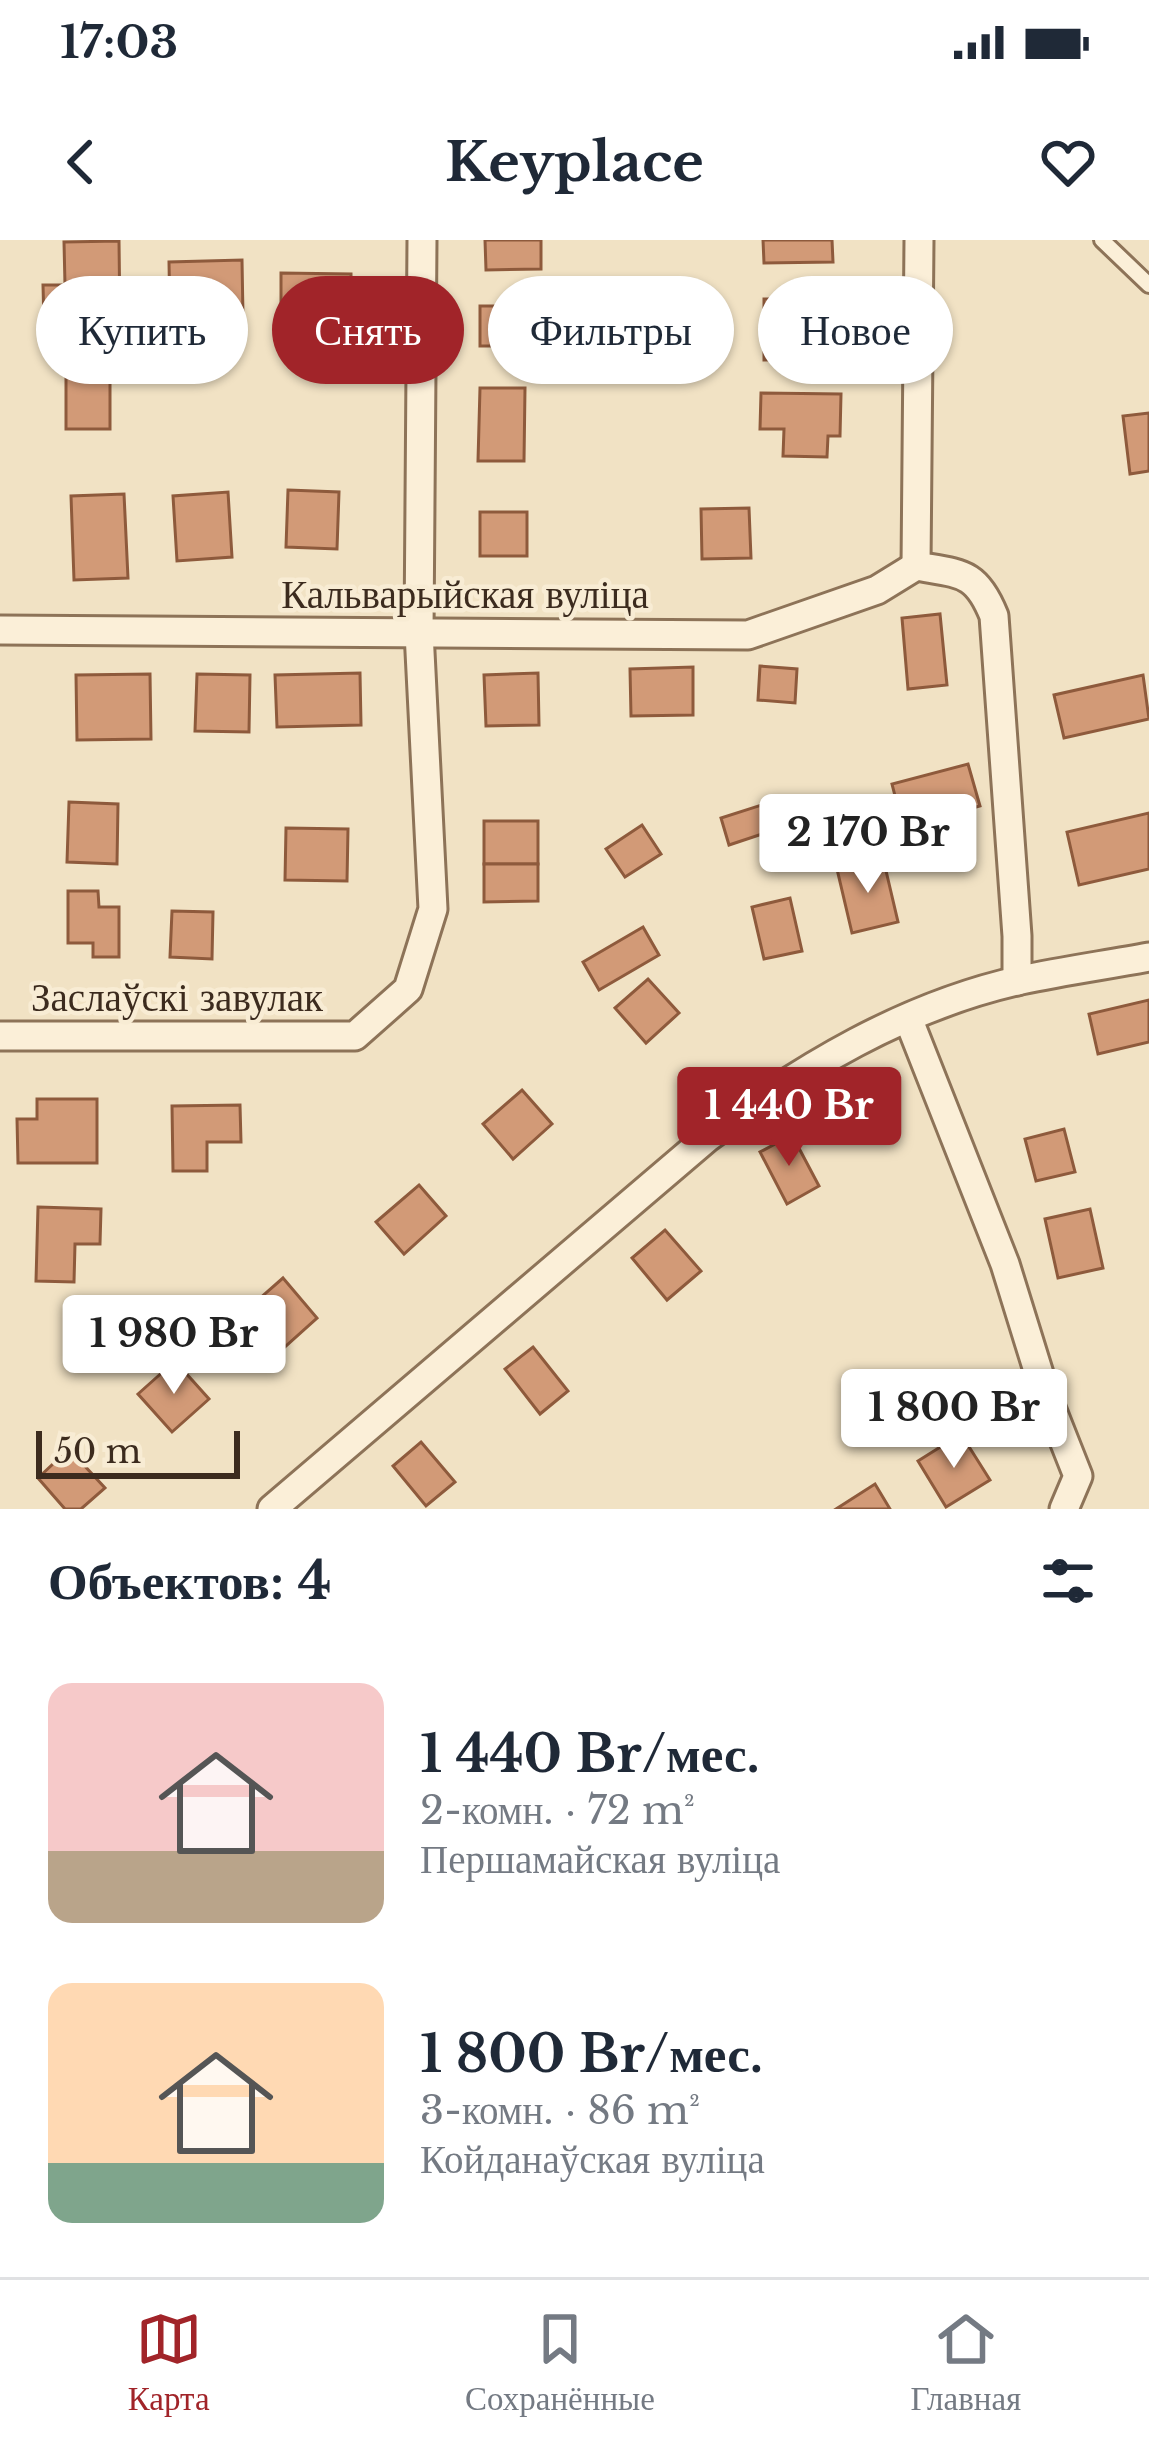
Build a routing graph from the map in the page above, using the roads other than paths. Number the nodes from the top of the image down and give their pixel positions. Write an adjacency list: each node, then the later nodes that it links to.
1 (422, 240): 7 (street)
2 (920, 240): 5 (street)
3 (1102, 240): 4 (lane)
4 (1149, 285)
5 (916, 566): 7 (street, Кальварыйская вуліца); 9 (street)
6 (0, 630): 7 (street, Кальварыйская вуліца)
7 (419, 632): 11 (street, Заслаўскі завулак)
8 (1149, 957): 9 (street)
9 (1017, 981): 10 (street)
10 (908, 1018): 12 (street); 13 (street)
11 (0, 1036)
12 (272, 1509)
13 (1064, 1509)

